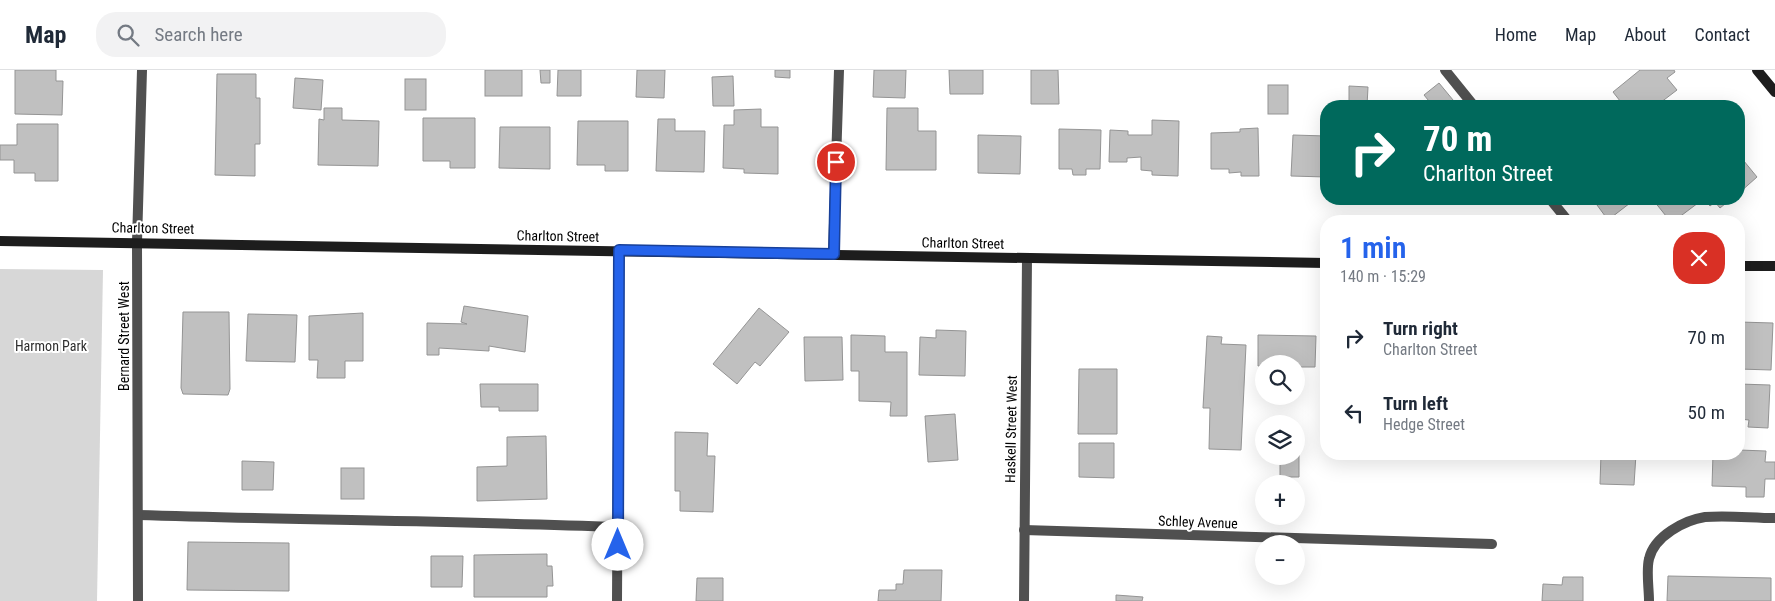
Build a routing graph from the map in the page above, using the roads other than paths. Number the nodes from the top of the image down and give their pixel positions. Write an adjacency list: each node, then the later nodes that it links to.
1 (142, 70): 10 (street, Bernard Street West)
2 (838, 70): 12 (street)
3 (1445, 70): 6 (street)
4 (1757, 70): 5 (street)
5 (1775, 92)
6 (1469, 100)
7 (1555, 205): 8 (street)
8 (1563, 215)
9 (0, 241): 10 (street, Charlton Street)
10 (138, 242): 11 (street, Charlton Street); 17 (street, Bernard Street West)
11 (619, 250): 12 (street, Charlton Street); 19 (street)
12 (834, 254): 13 (street, Charlton Street)
13 (1027, 258): 14 (street, Charlton Street); 20 (street, Haskell Street West)
14 (1320, 263)
15 (1745, 266): 16 (street)
16 (1775, 266)
17 (138, 515): 19 (street); 22 (street, Bernard Street West)
18 (1775, 518): 25 (street)
19 (618, 527): 23 (street)
20 (1024, 530): 21 (street, Schley Avenue); 24 (street, Haskell Street West)
21 (1492, 544)
22 (138, 601)
23 (617, 601)
24 (1024, 601)
25 (1649, 601)

